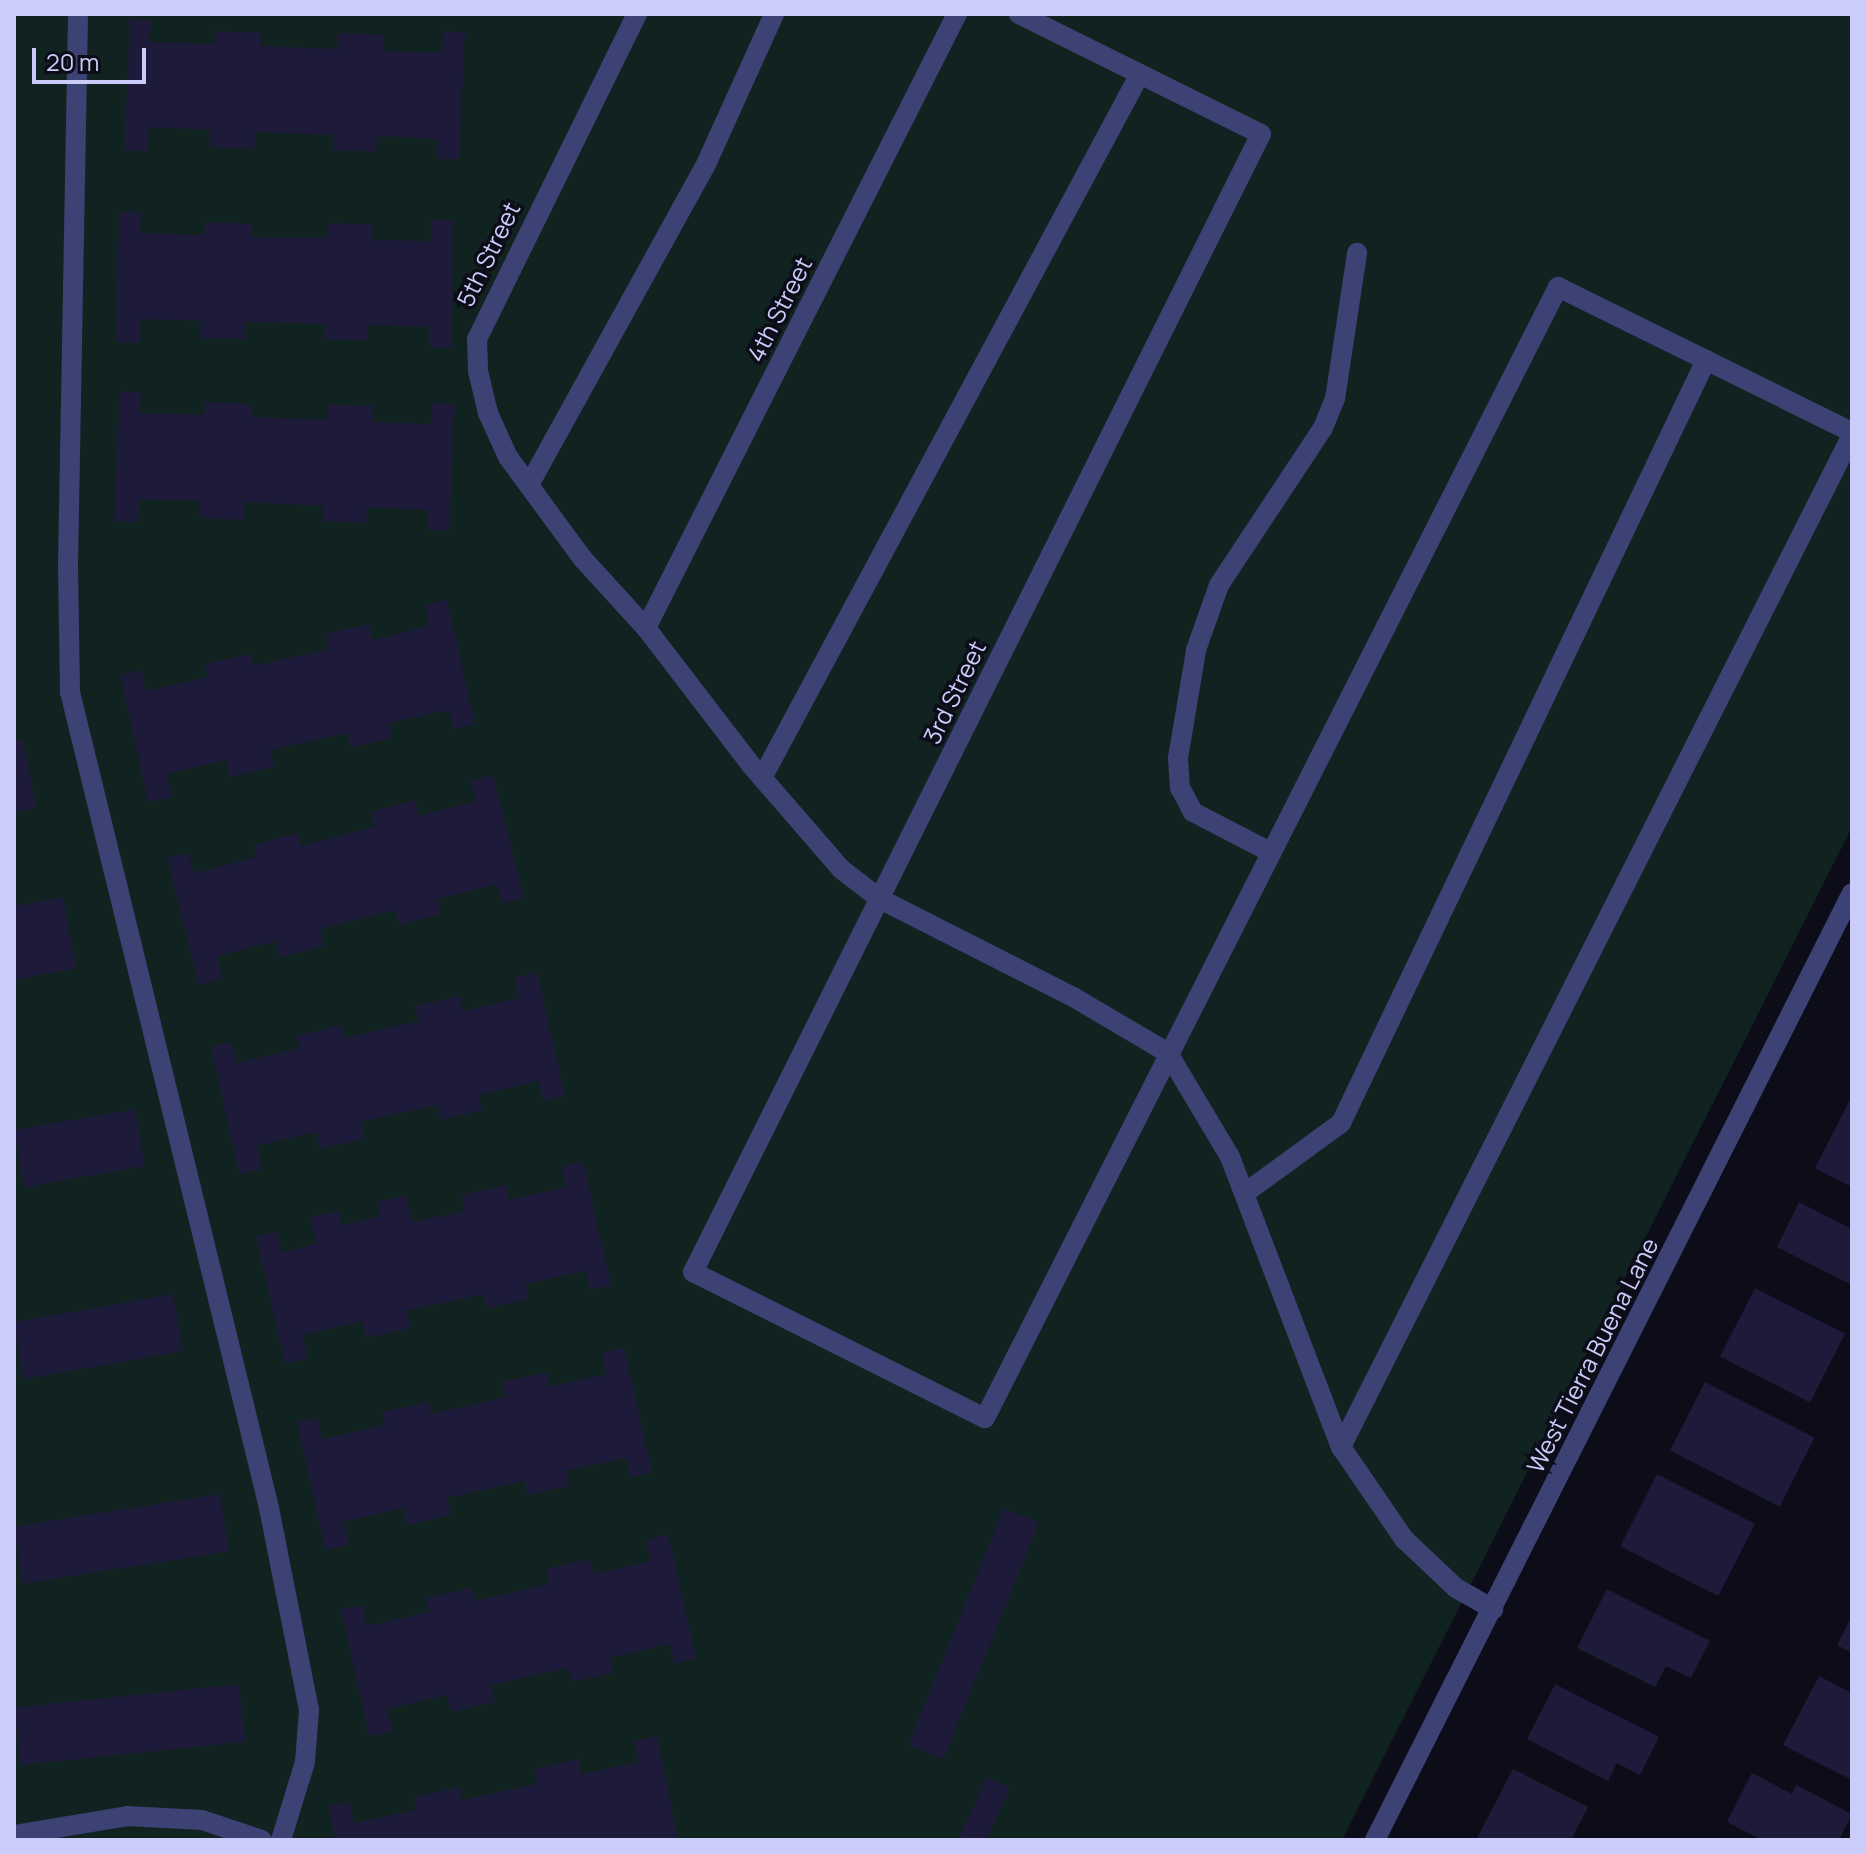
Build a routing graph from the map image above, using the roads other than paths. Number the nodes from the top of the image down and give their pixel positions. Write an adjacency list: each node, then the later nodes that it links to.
1 (78, 14): 22 (street)
2 (637, 14): 10 (street, 5th Street)
3 (774, 14): 10 (street)
4 (957, 14): 11 (street, 4th Street)
5 (1019, 14): 6 (street)
6 (1140, 74): 12 (street); 15 (street, 3rd Street)
7 (1357, 253): 13 (street)
8 (1706, 360): 9 (street); 13 (street); 17 (street)
9 (1852, 434): 18 (street)
10 (529, 485): 11 (street, 5th Street)
11 (646, 628): 12 (street, 5th Street)
12 (762, 778): 15 (street, 5th Street)
13 (1268, 851): 16 (street)
14 (1852, 893): 19 (street, West Tierra Buena Lane)
15 (880, 899): 16 (street, 5th Street); 16 (street, 3rd Street)
16 (1168, 1053): 17 (street)
17 (1245, 1193): 18 (street)
18 (1341, 1447): 19 (street)
19 (1493, 1609): 23 (street, West Tierra Buena Lane)
20 (14, 1835): 21 (street)
21 (262, 1840)
22 (281, 1840)
23 (1375, 1840)

